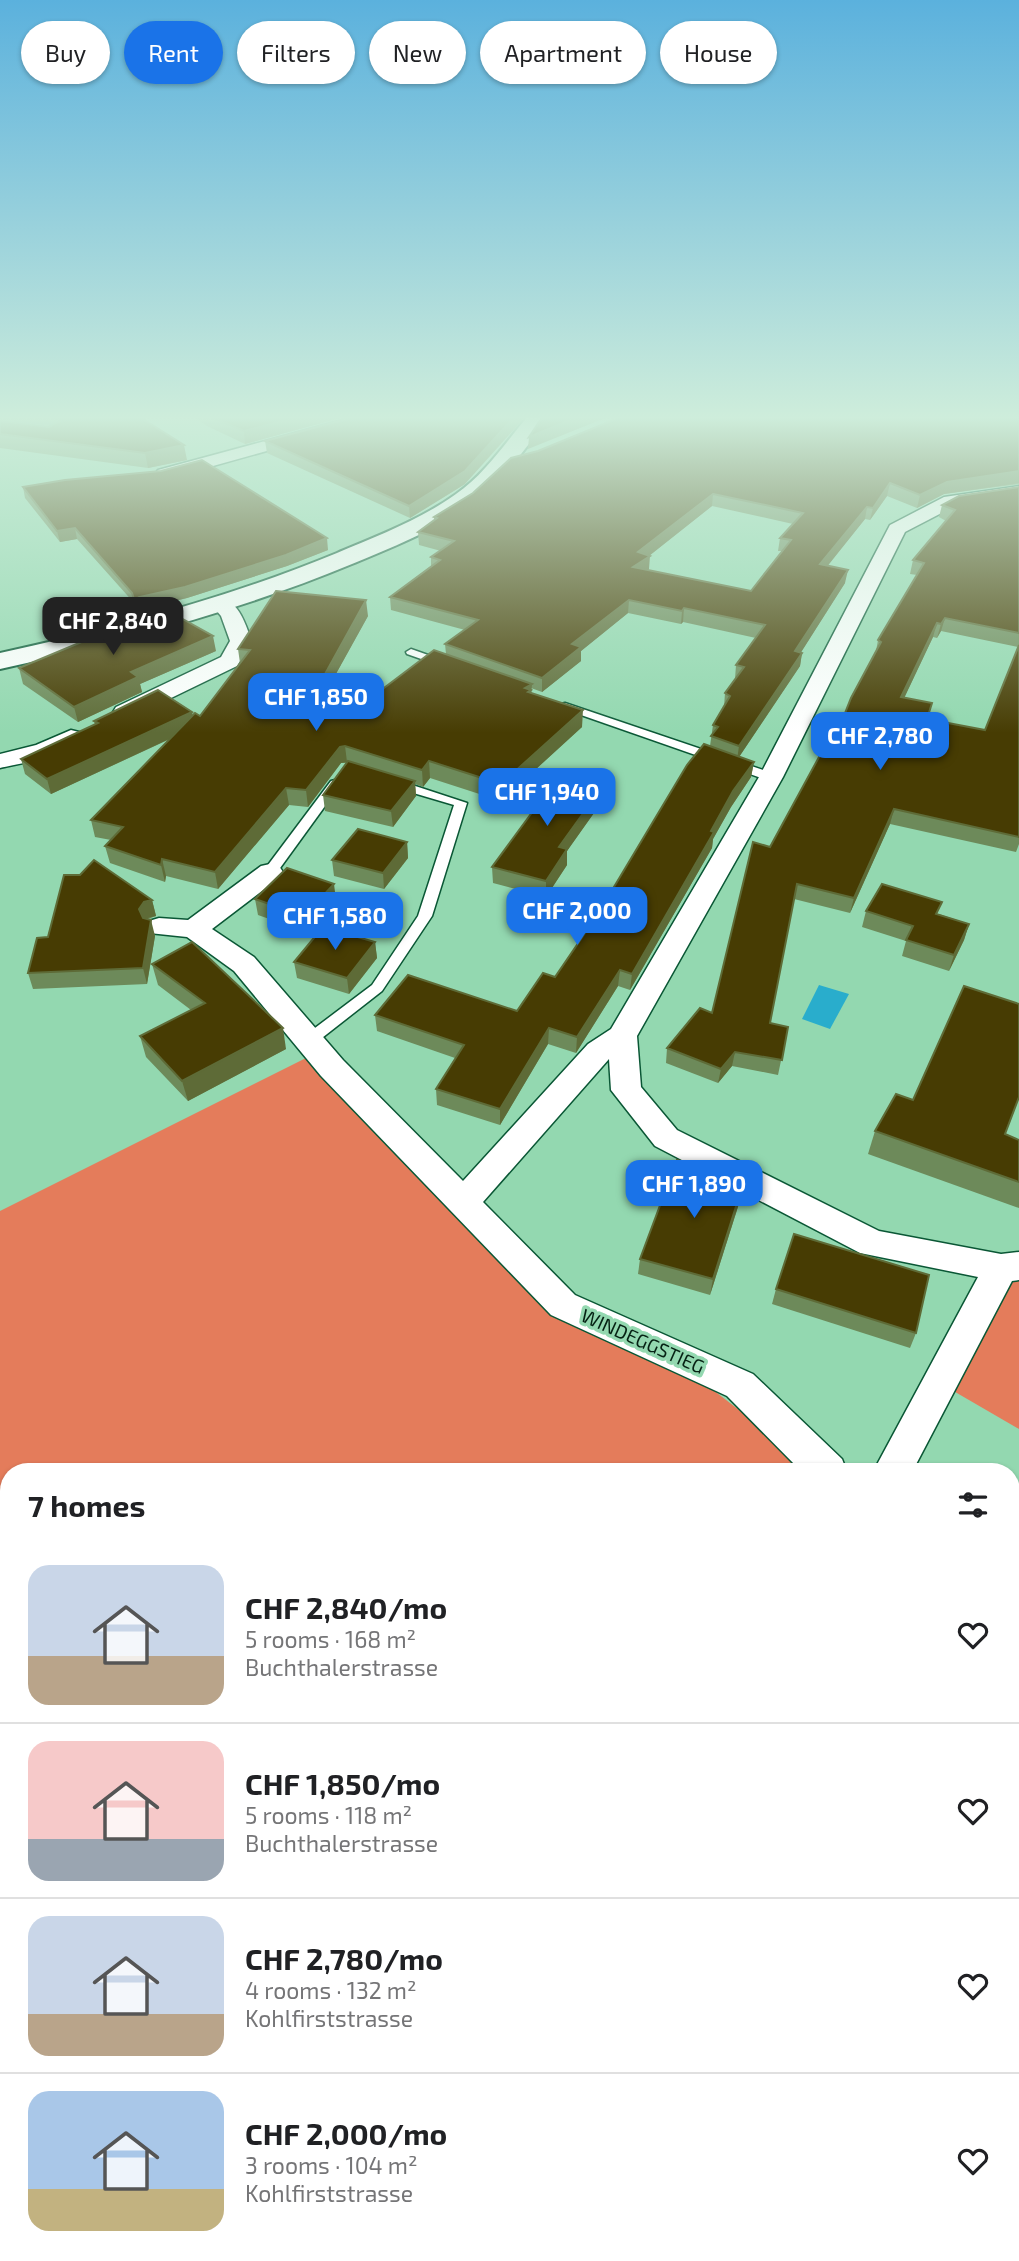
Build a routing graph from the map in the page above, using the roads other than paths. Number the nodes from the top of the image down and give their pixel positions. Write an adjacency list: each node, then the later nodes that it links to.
1 (425, 522): 3 (street)
2 (910, 522): 10 (street)
3 (221, 604): 5 (street); 8 (street)
4 (411, 653): 6 (lane)
5 (0, 662)
6 (462, 670)
7 (552, 701): 10 (lane)
8 (0, 761)
9 (346, 769): 12 (lane)
10 (771, 777): 15 (street)
11 (385, 780): 16 (lane)
12 (270, 872): 14 (street)
13 (159, 927): 14 (street)
14 (194, 929): 16 (street, WINDEGGSTIEG)
15 (622, 1036): 17 (street); 18 (street)
16 (308, 1041): 17 (street, WINDEGGSTIEG)
17 (463, 1203): 19 (street, WINDEGGSTIEG)
18 (1010, 1267): 20 (street)
19 (819, 1463)
20 (896, 1463)

